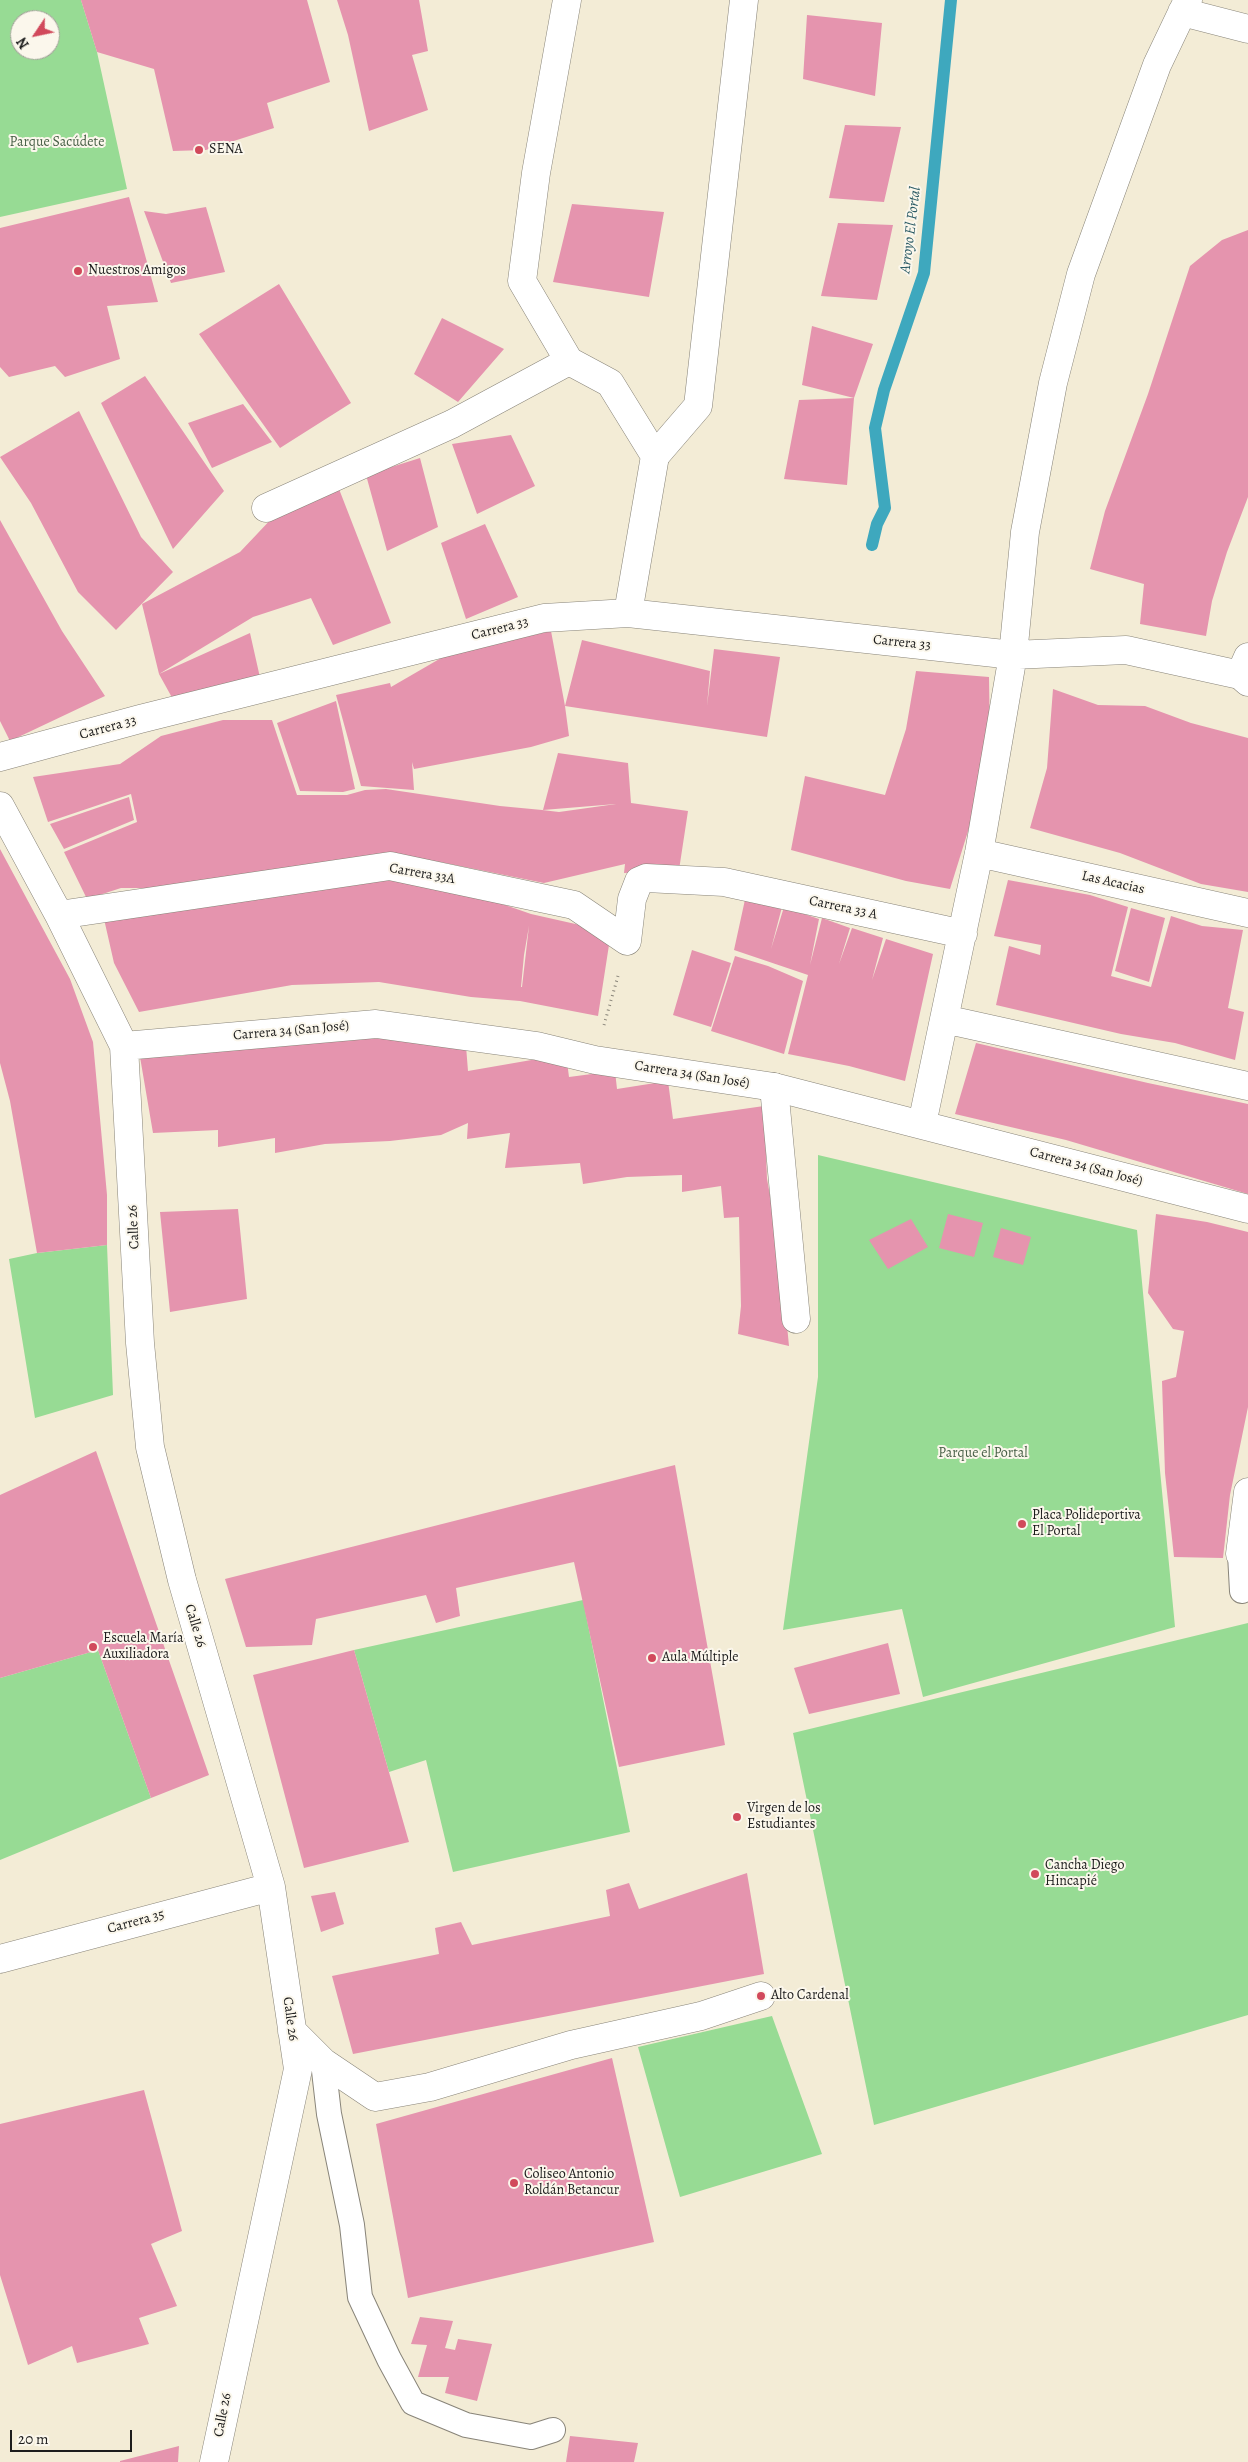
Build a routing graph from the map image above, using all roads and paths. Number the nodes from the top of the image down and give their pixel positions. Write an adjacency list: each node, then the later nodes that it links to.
1 (567, 0): 5 (street)
2 (744, 0): 6 (street)
3 (1185, 6): 4 (street); 9 (street)
4 (1248, 29)
5 (569, 361): 6 (street); 7 (street)
6 (655, 456): 8 (street)
7 (266, 508)
8 (628, 613): 9 (street, Carrera 33); 11 (street, Carrera 33)
9 (1013, 655): 10 (street, Carrera 33); 13 (street)
10 (1245, 671)
11 (0, 757)
12 (0, 806): 15 (street, Calle 26)
13 (979, 854): 14 (street, Las Acacias); 16 (street)
14 (1248, 913)
15 (59, 916): 17 (street, Carrera 33A); 19 (street, Calle 26)
16 (963, 934): 17 (street, Carrera 33 A); 18 (street)
17 (627, 942): 20 (path)
18 (944, 1019): 21 (street); 23 (street)
19 (124, 1046): 20 (street, Carrera 34 (San José)); 29 (street, Calle 26)
20 (595, 1060): 22 (street, Carrera 34 (San José))
21 (1248, 1086)
22 (774, 1087): 23 (street, Carrera 34 (San José)); 25 (street)
23 (922, 1124): 24 (street, Carrera 34 (San José))
24 (1248, 1209)
25 (796, 1319)
26 (1248, 1492): 27 (street)
27 (1240, 1554): 28 (lane)
28 (1242, 1591)
29 (271, 1887): 30 (street, Carrera 35); 32 (street, Calle 26)
30 (0, 1959)
31 (761, 1996): 33 (street)
32 (292, 2031): 33 (street); 35 (street, Calle 26)
33 (323, 2062): 34 (lane)
34 (552, 2430)
35 (214, 2462)

